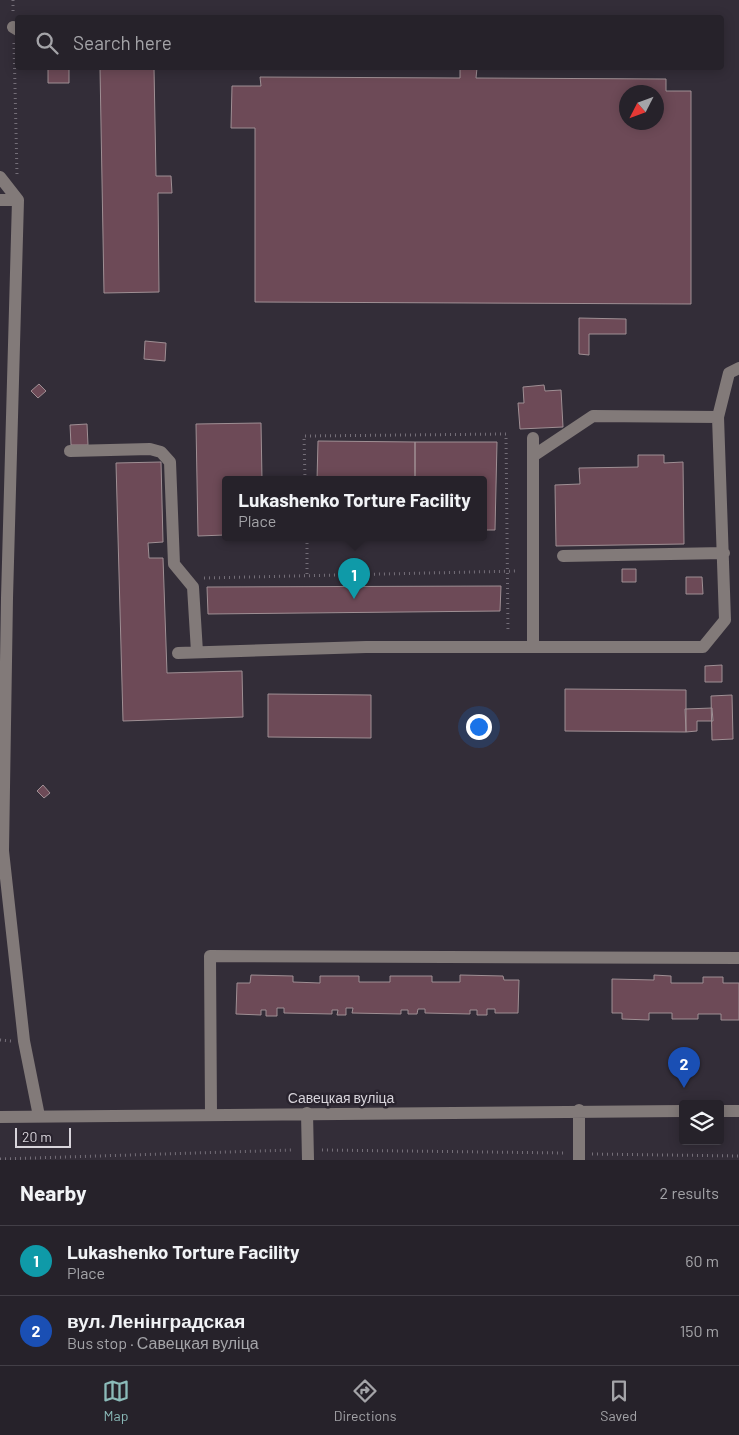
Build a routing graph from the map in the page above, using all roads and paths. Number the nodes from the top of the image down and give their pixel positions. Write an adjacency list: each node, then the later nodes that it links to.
1 (13, 0): 2 (path)
2 (15, 28)
3 (16, 70): 6 (path)
4 (0, 177): 6 (street)
5 (0, 200): 6 (street)
6 (18, 200): 7 (street)
7 (14, 342): 8 (street); 33 (street)
8 (0, 343)
9 (739, 368): 10 (street)
10 (718, 417): 13 (street); 16 (street)
11 (533, 438): 13 (street)
12 (70, 451): 21 (street)
13 (533, 456): 18 (street)
14 (305, 476): 19 (path)
15 (307, 541): 20 (path)
16 (724, 553): 17 (street); 23 (street)
17 (563, 556)
18 (533, 570): 19 (path); 23 (street)
19 (508, 571): 20 (path); 22 (path)
20 (307, 576): 21 (path)
21 (186, 578): 24 (street)
22 (508, 646): 23 (street); 24 (street)
23 (533, 646)
24 (197, 652): 25 (street)
25 (178, 653)
26 (739, 958): 32 (street)
27 (579, 1110): 28 (street, Савецкая вуліца); 31 (street, Савецкая вуліца); 37 (street)
28 (679, 1111)
29 (724, 1111): 30 (street)
30 (739, 1111)
31 (307, 1112): 32 (street, Савецкая вуліца); 35 (street)
32 (211, 1113): 33 (street, Савецкая вуліца)
33 (39, 1116): 34 (street, Савецкая вуліца)
34 (0, 1117)
35 (308, 1155): 37 (path); 38 (path)
36 (739, 1156): 37 (path)
37 (580, 1157)
38 (0, 1159)

